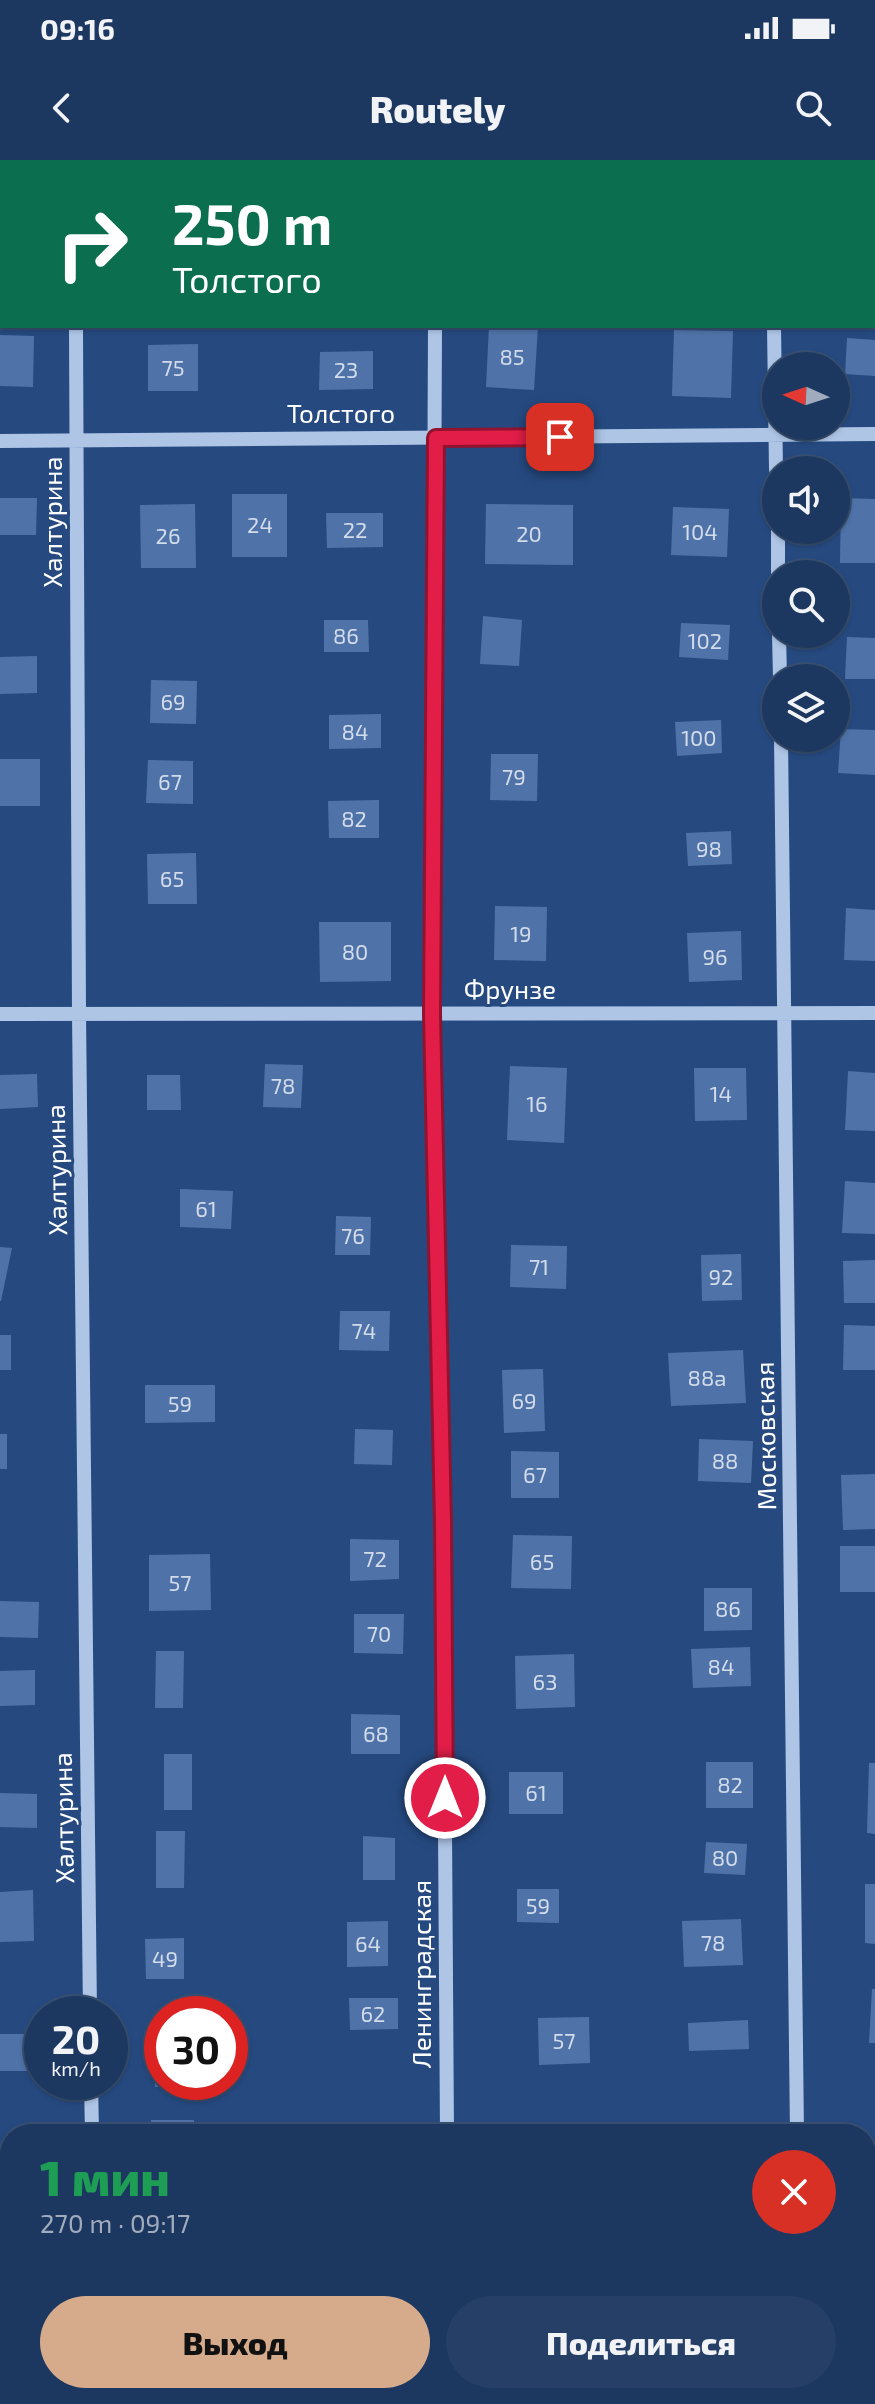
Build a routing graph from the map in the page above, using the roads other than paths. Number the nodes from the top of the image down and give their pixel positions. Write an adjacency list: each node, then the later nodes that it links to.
1 (76, 328): 10 (street, Халтурина)
2 (435, 328): 8 (street, Ленинградская)
3 (774, 328): 4 (street)
4 (774, 352)
5 (850, 434): 6 (street, Толстого)
6 (875, 434)
7 (762, 435): 8 (street, Толстого)
8 (436, 438): 10 (street, Толстого); 15 (street, Ленинградская)
9 (0, 441): 10 (street, Толстого)
10 (76, 441): 14 (street, Халтурина)
11 (781, 752): 16 (street, Московская)
12 (875, 1013): 16 (street, Фрунзе)
13 (0, 1014): 14 (street, Фрунзе)
14 (79, 1014): 15 (street, Фрунзе); 17 (street, Халтурина)
15 (432, 1014): 16 (street, Фрунзе); 20 (street, Ленинградская)
16 (786, 1014): 21 (street, Московская)
17 (90, 1996)
18 (91, 2100): 19 (street)
19 (92, 2124)
20 (447, 2124)
21 (797, 2124)

